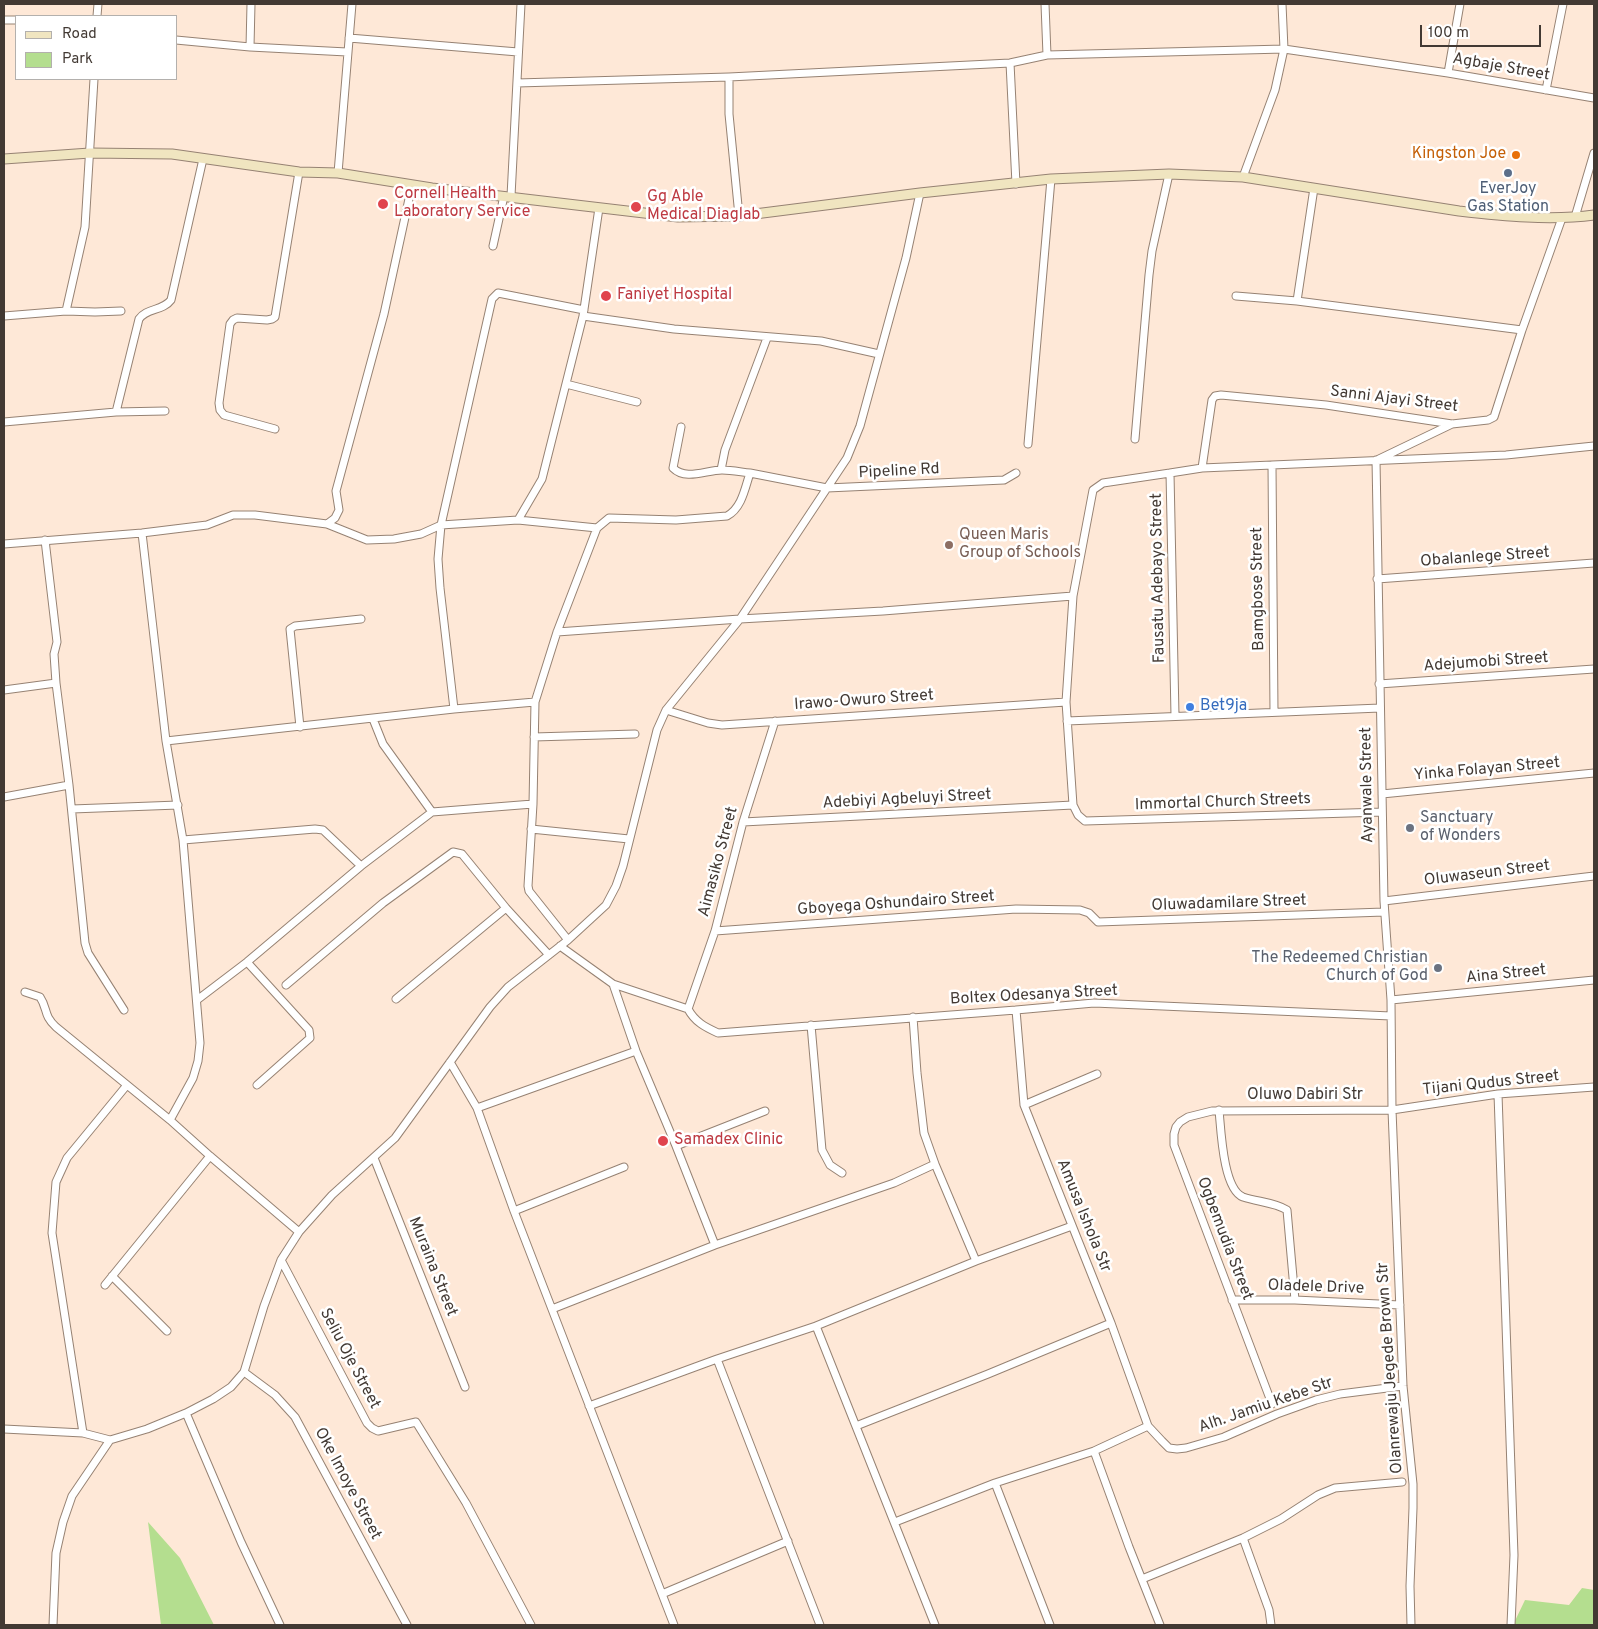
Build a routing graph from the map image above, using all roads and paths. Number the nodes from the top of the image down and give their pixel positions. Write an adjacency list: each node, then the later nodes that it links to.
1 (251, 4): 10 (street)
2 (352, 4): 8 (street)
3 (521, 4): 13 (street)
4 (1045, 4): 14 (street)
5 (1282, 4): 11 (street)
6 (1460, 4): 16 (street)
7 (1563, 4): 20 (street)
8 (349, 38): 12 (street); 13 (street)
9 (178, 40): 10 (street)
10 (250, 47): 12 (street)
11 (1284, 49): 14 (street, Agbaje Street); 16 (street, Agbaje Street); 29 (street)
12 (347, 52): 27 (street)
13 (518, 52): 19 (street)
14 (1047, 56): 15 (street, Agbaje Street)
15 (1010, 64): 17 (street, Agbaje Street); 31 (street)
16 (1448, 72): 20 (street, Agbaje Street)
17 (729, 77): 19 (street, Agbaje Street); 38 (street)
18 (94, 80): 22 (street)
19 (517, 84): 35 (street)
20 (1546, 90): 21 (street, Agbaje Street)
21 (1594, 98)
22 (90, 153): 24 (main road); 25 (main road); 44 (street)
23 (1594, 153): 40 (street)
24 (4, 159)
25 (203, 159): 26 (main road); 54 (street)
26 (299, 172): 27 (main road); 58 (street)
27 (338, 174): 32 (main road)
28 (1169, 174): 29 (main road); 30 (main road); 59 (street)
29 (1243, 177): 33 (main road)
30 (1051, 179): 31 (main road); 60 (street)
31 (1016, 184): 34 (main road)
32 (412, 185): 35 (main road); 71 (street)
33 (1314, 188): 39 (main road); 43 (street)
34 (920, 193): 38 (main road); 50 (street)
35 (508, 196): 36 (main road); 41 (street)
36 (599, 208): 38 (main road); 46 (street)
37 (1594, 215): 40 (main road)
38 (739, 216)
39 (1562, 218): 40 (main road); 48 (street, Sanni Ajayi Street)
40 (1575, 218)
41 (493, 246)
42 (1236, 296): 43 (street)
43 (1297, 301): 48 (street)
44 (66, 311): 45 (street); 47 (street)
45 (122, 311)
46 (584, 313): 49 (street); 51 (street); 72 (street)
47 (4, 316)
48 (1522, 330): 56 (street, Sanni Ajayi Street)
49 (768, 338): 50 (street); 65 (street)
50 (879, 354): 69 (street)
51 (566, 384): 52 (street); 70 (street)
52 (637, 402)
53 (165, 411): 54 (street)
54 (116, 412): 55 (street)
55 (4, 422)
56 (1452, 424): 62 (street); 64 (street, Sanni Ajayi Street)
57 (681, 426): 65 (street, Pipeline Rd)
58 (275, 429)
59 (1135, 440)
60 (1028, 444)
61 (1594, 446): 62 (street, Fausatu Adebayo Street)
62 (1376, 460): 63 (street, Fausatu Adebayo Street); 78 (street, Ayanwale Street)
63 (1272, 465): 64 (street, Fausatu Adebayo Street); 92 (street, Bamgbose Street)
64 (1202, 468): 68 (street, Fausatu Adebayo Street)
65 (721, 470): 66 (street, Pipeline Rd)
66 (750, 473): 69 (street, Pipeline Rd); 73 (street)
67 (1016, 473): 69 (street, Pipeline Rd)
68 (1170, 473): 79 (street); 93 (street, Fausatu Adebayo Street)
69 (827, 488): 80 (street)
70 (518, 520): 72 (street); 73 (street)
71 (327, 524): 72 (street); 74 (street)
72 (441, 524): 90 (street)
73 (598, 528): 82 (street)
74 (142, 533): 75 (street); 100 (street)
75 (45, 540): 76 (street); 84 (street)
76 (4, 544)
77 (1594, 563): 78 (street, Obalanlege Street)
78 (1377, 578): 85 (street, Ayanwale Street)
79 (1073, 596): 80 (street); 88 (street)
80 (740, 618): 82 (street); 91 (street)
81 (361, 619): 97 (street)
82 (557, 632): 87 (street)
83 (1594, 669): 85 (street, Adejumobi Street)
84 (56, 683): 86 (street); 102 (street)
85 (1380, 684): 89 (street, Ayanwale Street)
86 (4, 690)
87 (535, 702): 90 (street); 99 (street)
88 (1066, 702): 95 (street, Irawo-Owuro Street); 96 (street)
89 (1380, 708): 92 (street); 103 (street, Ayanwale Street)
90 (454, 709): 94 (street)
91 (666, 710): 95 (street, Irawo-Owuro Street); 113 (street)
92 (1274, 712): 93 (street)
93 (1175, 716): 96 (street)
94 (373, 719): 97 (street); 109 (street)
95 (775, 721): 111 (street, Aimasiko Street)
96 (1068, 721): 106 (street)
97 (300, 727): 100 (street)
98 (635, 734): 99 (street)
99 (534, 737): 105 (street)
100 (166, 741): 107 (street)
101 (1594, 774): 103 (street, Yinka Folayan Street)
102 (69, 785): 104 (street); 108 (street)
103 (1382, 794): 110 (street, Ayanwale Street)
104 (4, 797)
105 (533, 804): 109 (street); 112 (street)
106 (1073, 805): 110 (street, Immortal Church Streets); 111 (street, Adebiyi Agbeluyi Street)
107 (178, 806): 108 (street); 114 (street)
108 (72, 809): 134 (street)
109 (432, 812): 115 (street)
110 (1382, 812): 117 (street, Ayanwale Street)
111 (743, 822): 121 (street, Aimasiko Street)
112 (531, 830): 113 (street); 122 (street)
113 (629, 839): 122 (street)
114 (183, 840): 115 (street); 131 (street)
115 (362, 866): 125 (street)
116 (1594, 876): 117 (street, Oluwaseun Street)
117 (1384, 900): 120 (street, Ayanwale Street)
118 (506, 908): 124 (street); 128 (street); 130 (street)
119 (1080, 910): 120 (street, Oluwadamilare Street); 121 (street, Gboyega Oshundairo Street)
120 (1384, 912): 132 (street, Ayanwale Street)
121 (715, 930): 133 (street, Aimasiko Street)
122 (568, 940): 123 (street)
123 (560, 946): 124 (street); 127 (street)
124 (549, 955): 140 (street)
125 (247, 962): 131 (street); 143 (street)
126 (1594, 980): 132 (street, Aina Street)
127 (613, 984): 133 (street); 139 (street)
128 (286, 985)
129 (25, 992): 142 (street)
130 (396, 999)
131 (197, 1000): 151 (street)
132 (1390, 1000): 136 (street, Ayanwale Street)
133 (688, 1009): 138 (street, Boltex Odesanya Street)
134 (124, 1010)
135 (1016, 1010): 136 (street, Boltex Odesanya Street); 137 (street, Boltex Odesanya Street); 146 (street, Amusa Ishola Str)
136 (1391, 1016): 150 (street, Ayanwale Street)
137 (913, 1017): 138 (street, Boltex Odesanya Street); 155 (street)
138 (811, 1025): 157 (street)
139 (636, 1051): 147 (street); 152 (street)
140 (450, 1062): 147 (street); 154 (street)
141 (1097, 1074): 146 (street)
142 (127, 1085): 151 (street); 183 (street)
143 (257, 1085)
144 (1594, 1087): 145 (street, Tijani Qudus Street)
145 (1498, 1094): 150 (street, Tijani Qudus Street); 204 (street)
146 (1024, 1105): 159 (street, Amusa Ishola Str)
147 (477, 1108): 158 (street)
148 (765, 1110): 152 (street)
149 (1219, 1110): 150 (street, Oluwo Dabiri Str); 166 (street, Ogbemudia Street); 167 (street)
150 (1392, 1110): 168 (street, Olanrewaju Jegede Brown Str)
151 (170, 1120): 153 (street)
152 (676, 1146): 161 (street)
153 (210, 1156): 160 (street); 164 (street)
154 (374, 1158): 160 (street); 176 (street, Muraina Street)
155 (935, 1164): 161 (street); 163 (street)
156 (624, 1167): 158 (street)
157 (842, 1173)
158 (514, 1211): 169 (street)
159 (1072, 1226): 163 (street); 170 (street, Amusa Ishola Str)
160 (299, 1232): 162 (street)
161 (715, 1245): 169 (street)
162 (281, 1260): 174 (street); 196 (street, Seliu Oje Street)
163 (976, 1261): 171 (street)
164 (112, 1276): 165 (street); 172 (street)
165 (105, 1285)
166 (1232, 1300): 167 (street, Oladele Drive); 177 (street, Ogbemudia Street)
167 (1295, 1300): 168 (street, Oladele Drive)
168 (1400, 1305): 175 (street, Olanrewaju Jegede Brown Str)
169 (552, 1309): 178 (street)
170 (1110, 1322): 180 (street); 181 (street, Amusa Ishola Str)
171 (816, 1326): 173 (street); 180 (street)
172 (167, 1331)
173 (717, 1359): 178 (street); 190 (street)
174 (244, 1372): 179 (street); 195 (street, Oke Imoye Street)
175 (1403, 1386): 181 (street, Alh. Jamiu Kebe Str); 203 (street, Olanrewaju Jegede Brown Str)
176 (465, 1387)
177 (1272, 1404)
178 (589, 1406): 192 (street)
179 (186, 1413): 184 (street); 194 (street)
180 (856, 1426): 188 (street)
181 (1148, 1426): 185 (street)
182 (4, 1430): 183 (street)
183 (83, 1433): 184 (street)
184 (110, 1440): 193 (street)
185 (1094, 1451): 187 (street); 191 (street)
186 (1402, 1482): 189 (street)
187 (995, 1483): 188 (street); 200 (street)
188 (894, 1522): 199 (street)
189 (1243, 1538): 191 (street); 202 (street)
190 (788, 1541): 192 (street); 198 (street)
191 (1142, 1579): 201 (street)
192 (662, 1594): 197 (street)
193 (53, 1625)
194 (280, 1625)
195 (407, 1625)
196 (531, 1625)
197 (674, 1625)
198 (820, 1625)
199 (936, 1625)
200 (1050, 1625)
201 (1160, 1625)
202 (1271, 1625)
203 (1411, 1625)
204 (1511, 1625)

